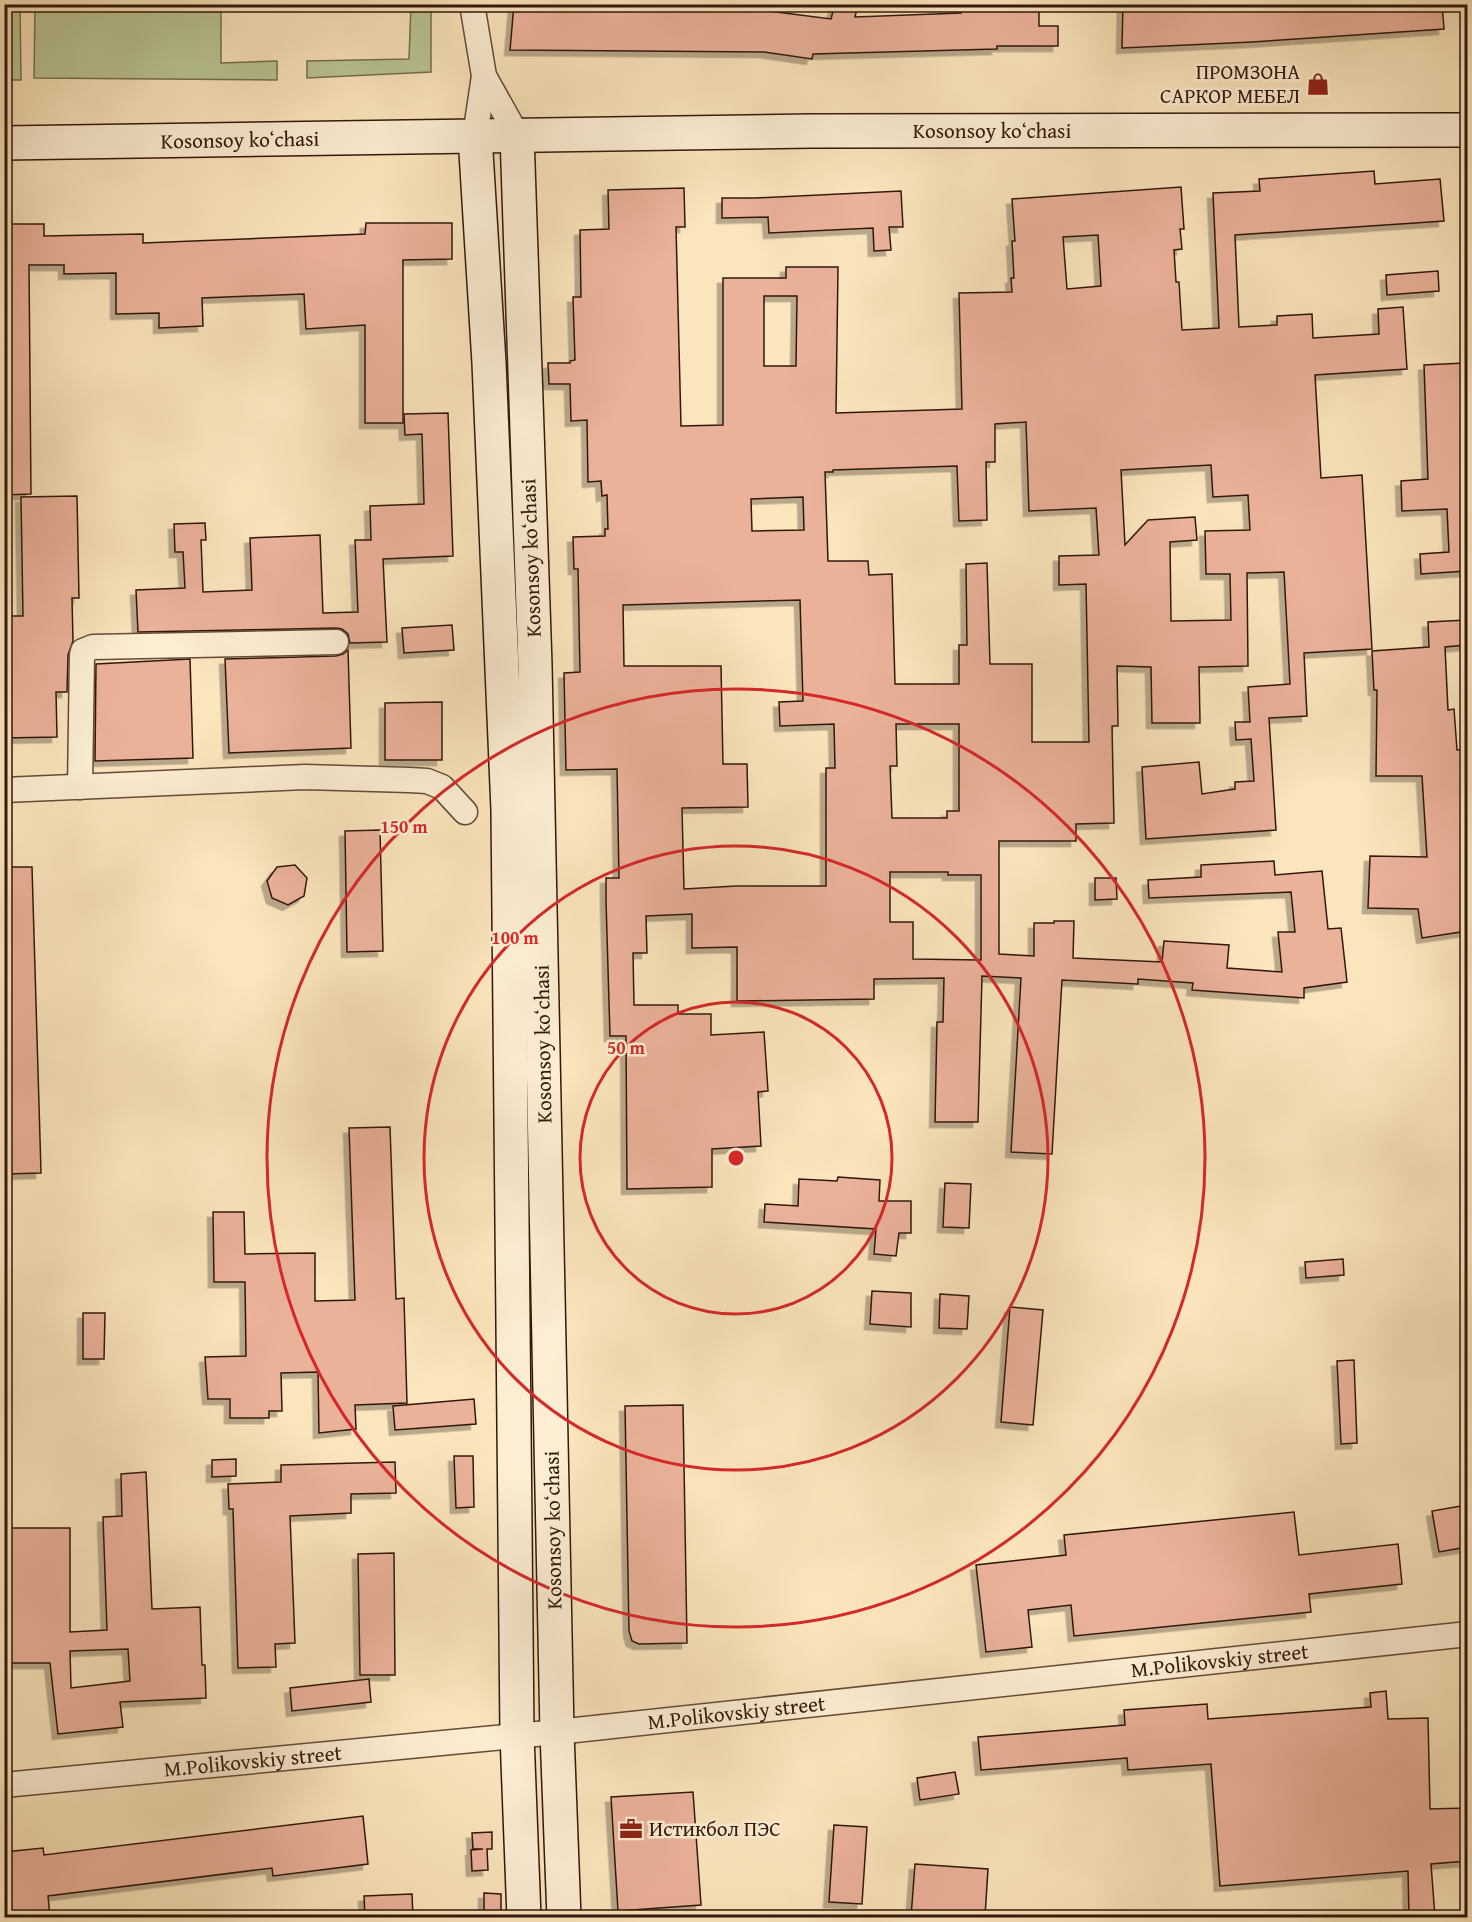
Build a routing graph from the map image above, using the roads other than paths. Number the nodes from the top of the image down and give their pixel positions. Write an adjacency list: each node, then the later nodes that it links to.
1 (472, 4): 2 (street)
2 (484, 76): 4 (street); 5 (street)
3 (1467, 130): 4 (street, Kosonsoy koʻchasi)
4 (517, 135): 5 (street, Kosonsoy koʻchasi); 12 (street, Kosonsoy koʻchasi)
5 (475, 136): 6 (street, Kosonsoy koʻchasi); 13 (street, Kosonsoy koʻchasi)
6 (4, 143)
7 (336, 642): 8 (street)
8 (80, 787): 9 (street); 10 (street)
9 (4, 790)
10 (465, 812)
11 (1467, 1634): 12 (street, M.Polikovskiy street)
12 (557, 1732): 13 (street, M.Polikovskiy street); 16 (street, Kosonsoy koʻchasi)
13 (517, 1735): 14 (street, M.Polikovskiy street); 15 (street, Kosonsoy koʻchasi)
14 (4, 1785)
15 (524, 1917)
16 (564, 1917)

